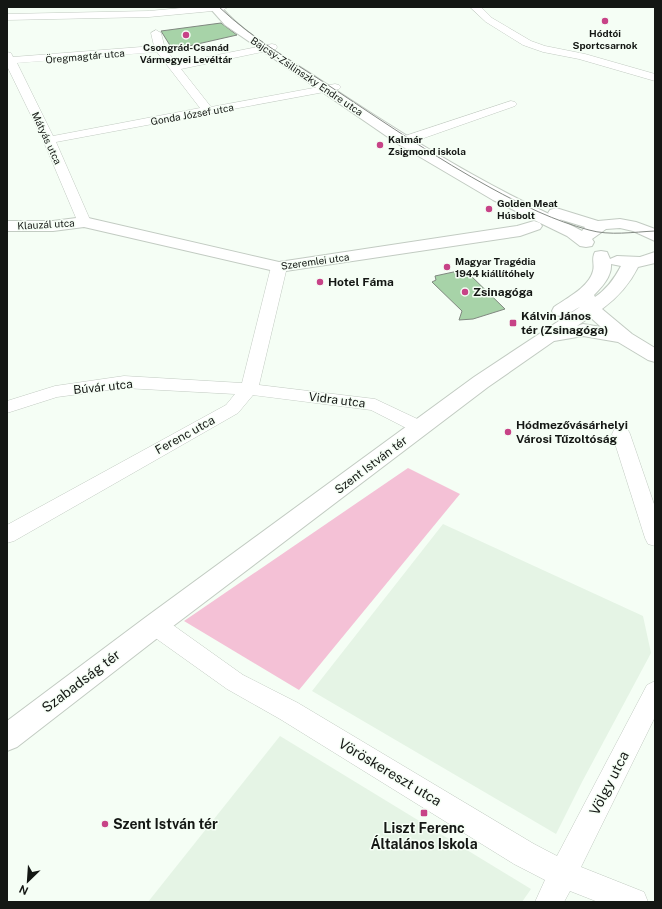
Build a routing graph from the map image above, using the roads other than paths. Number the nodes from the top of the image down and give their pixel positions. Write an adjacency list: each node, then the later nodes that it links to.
1 (218, 7): 3 (street); 5 (street, Bajcsy-Zsilinszky Endre utca)
2 (475, 7): 9 (street)
3 (149, 14): 4 (street); 6 (street)
4 (7, 18)
5 (268, 47): 8 (street); 10 (street, Bajcsy-Zsilinszky Endre utca)
6 (160, 49): 7 (street, Öregmagtár utca); 8 (street)
7 (8, 59): 13 (street, Mátyás utca)
8 (175, 67): 12 (street)
9 (655, 78)
10 (331, 88): 12 (street, Gonda József utca); 14 (street, Bajcsy-Zsilinszky Endre utca)
11 (511, 104): 14 (street)
12 (208, 111): 13 (street, Gonda József utca)
13 (49, 140): 15 (street, Mátyás utca)
14 (408, 140): 17 (street, Bajcsy-Zsilinszky Endre utca); 20 (street, Bajcsy-Zsilinszky Endre utca)
15 (84, 222): 19 (street, Klauzál utca); 26 (street, Szeremlei utca)
16 (655, 223): 18 (street)
17 (541, 224): 22 (street, Bajcsy-Zsilinszky Endre utca); 26 (street, Szeremlei utca)
18 (631, 225): 20 (street); 21 (street)
19 (7, 226)
20 (598, 226): 22 (street)
21 (655, 236)
22 (586, 242): 23 (street, Bajcsy-Zsilinszky Endre utca)
23 (601, 256): 25 (street); 27 (street)
24 (655, 257): 25 (street)
25 (631, 263): 27 (street)
26 (279, 267): 32 (street, Ferenc utca)
27 (587, 301): 28 (street, Szent István tér); 29 (street); 31 (street)
28 (546, 338): 29 (street); 31 (street, Szent István tér)
29 (625, 338): 30 (street)
30 (655, 356)
31 (481, 382): 34 (street, Szent István tér)
32 (249, 389): 33 (street, Búvár utca); 34 (street, Vidra utca); 36 (street, Ferenc utca)
33 (7, 407)
34 (420, 428): 38 (street, Szent István tér)
35 (621, 434): 37 (street)
36 (7, 535)
37 (655, 538)
38 (155, 625): 40 (street, Szabadság tér); 41 (street, Vöröskereszt utca)
39 (655, 692): 41 (street, Völgy utca)
40 (7, 738)
41 (563, 874): 42 (street); 43 (street, Vöröskereszt utca)
42 (549, 902)
43 (634, 902)

